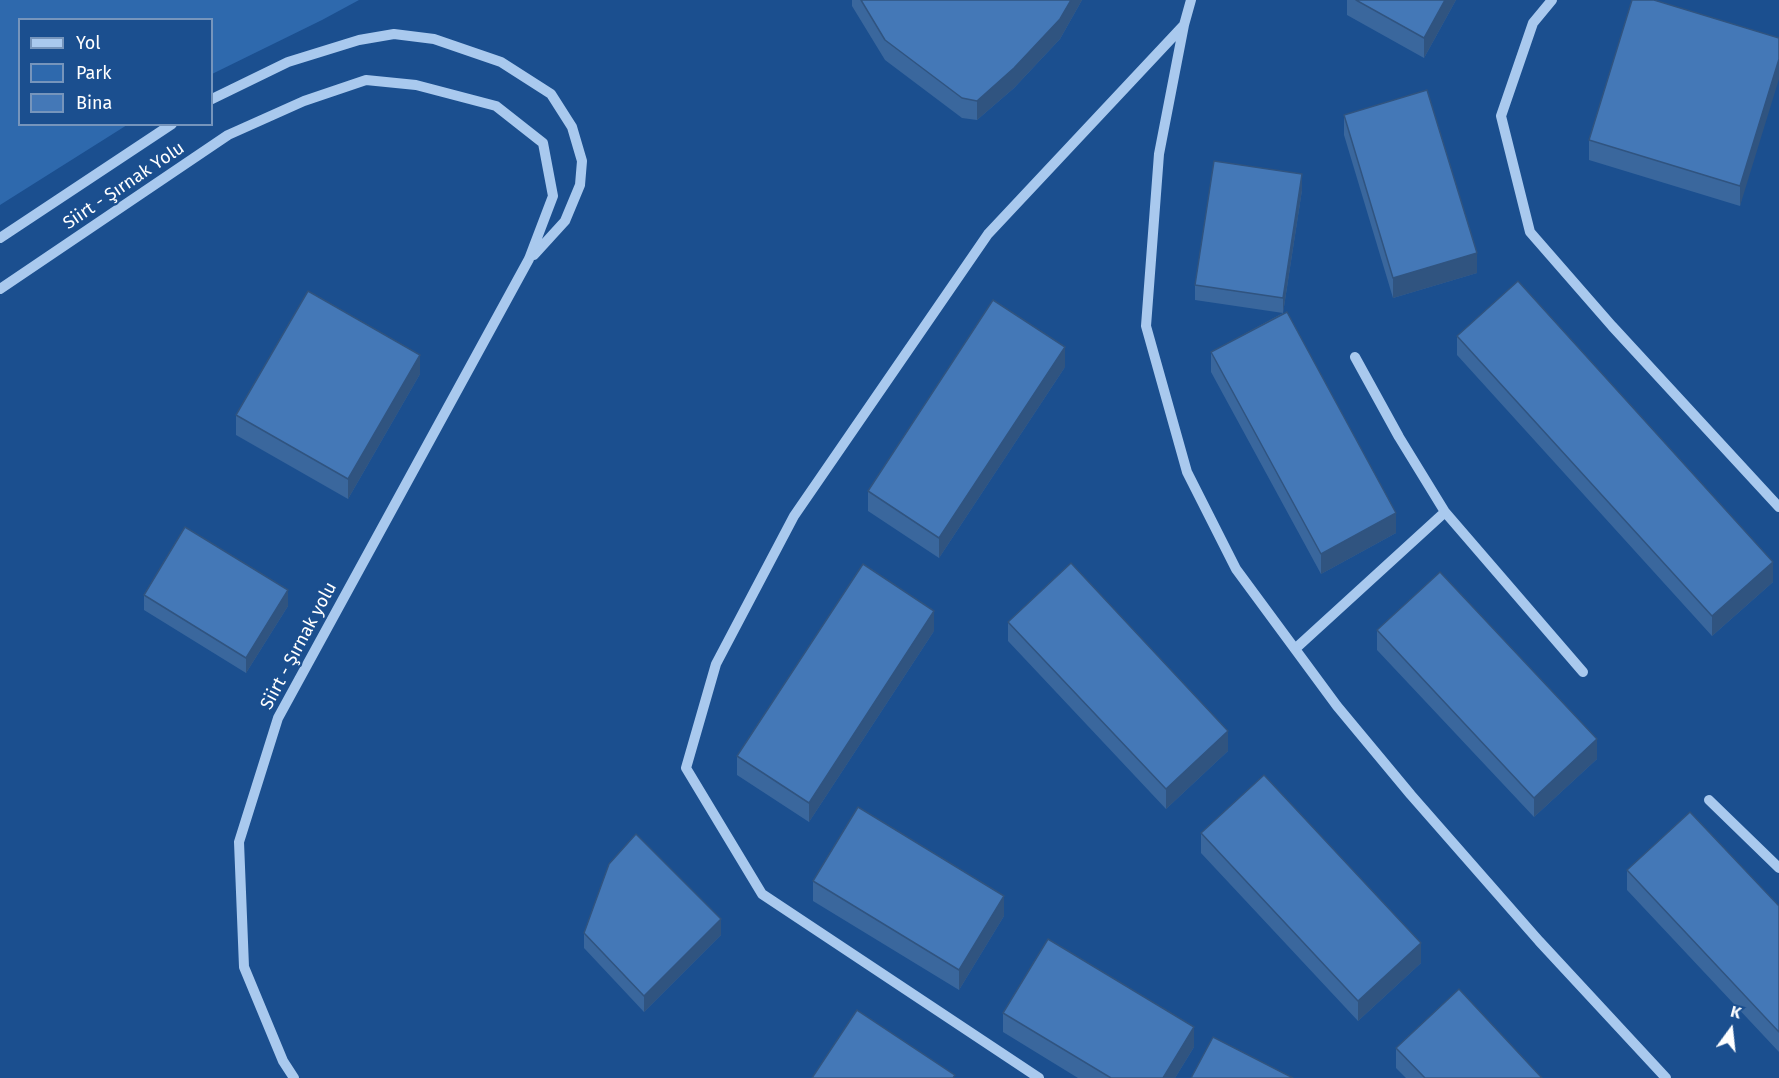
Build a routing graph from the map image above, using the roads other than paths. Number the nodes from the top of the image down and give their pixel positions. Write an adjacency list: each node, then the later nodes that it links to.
1 (1191, 0): 3 (street)
2 (1552, 0): 10 (street)
3 (1184, 25): 12 (street); 17 (street)
4 (213, 99): 7 (street)
5 (168, 126): 6 (street, Siirt - Şırnak Yolu)
6 (0, 238)
7 (530, 259): 8 (street, Siirt - Şırnak Yolu); 16 (street, Siirt - Şırnak yolu)
8 (0, 289)
9 (1355, 357): 11 (street)
10 (1779, 507)
11 (1445, 512): 12 (street); 13 (street)
12 (1295, 649): 18 (street)
13 (1583, 672)
14 (1709, 800): 15 (street)
15 (1779, 868)
16 (294, 1078)
17 (1039, 1078)
18 (1666, 1078)

